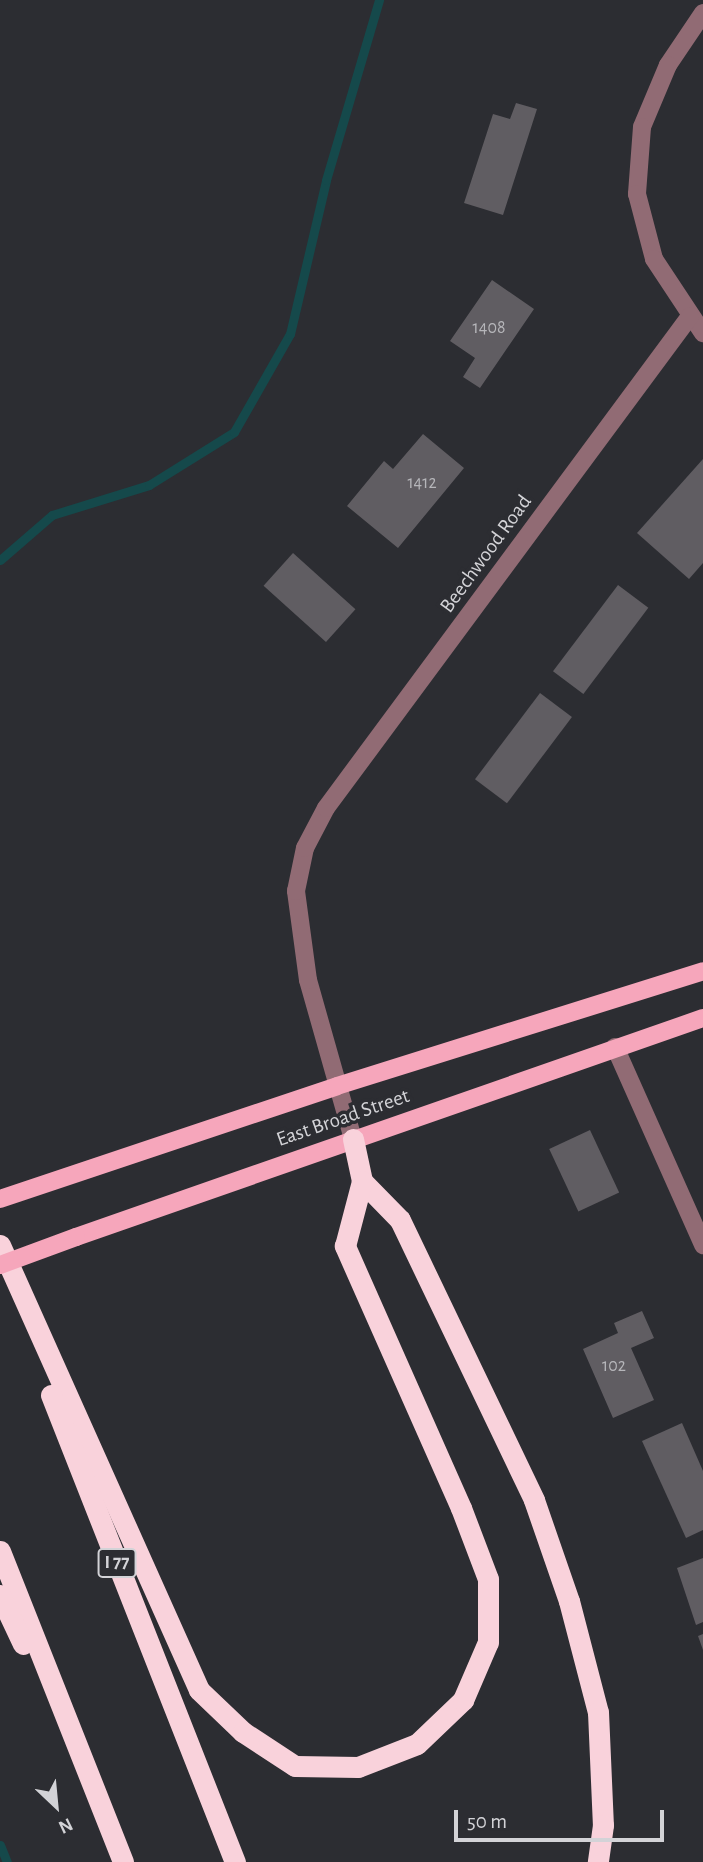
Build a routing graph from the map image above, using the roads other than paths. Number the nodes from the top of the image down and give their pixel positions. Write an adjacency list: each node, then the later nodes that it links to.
1 (703, 13): 2 (street)
2 (690, 316): 3 (street); 7 (street, Beechwood Road)
3 (703, 333)
4 (703, 971): 7 (main road, East Broad Street)
5 (703, 1018): 6 (main road, East Broad Street)
6 (615, 1046): 8 (main road, East Broad Street); 12 (street)
7 (337, 1086): 8 (street, Beechwood Road); 10 (main road, East Broad Street)
8 (352, 1139): 9 (highway); 13 (main road, East Broad Street, bridge)
9 (362, 1181): 11 (highway); 18 (highway)
10 (0, 1199)
11 (0, 1245)
12 (703, 1245)
13 (0, 1265): 17 (highway, I 77)
14 (0, 1551): 16 (highway)
15 (0, 1595): 16 (highway)
16 (123, 1861)
17 (235, 1862)
18 (598, 1862)

